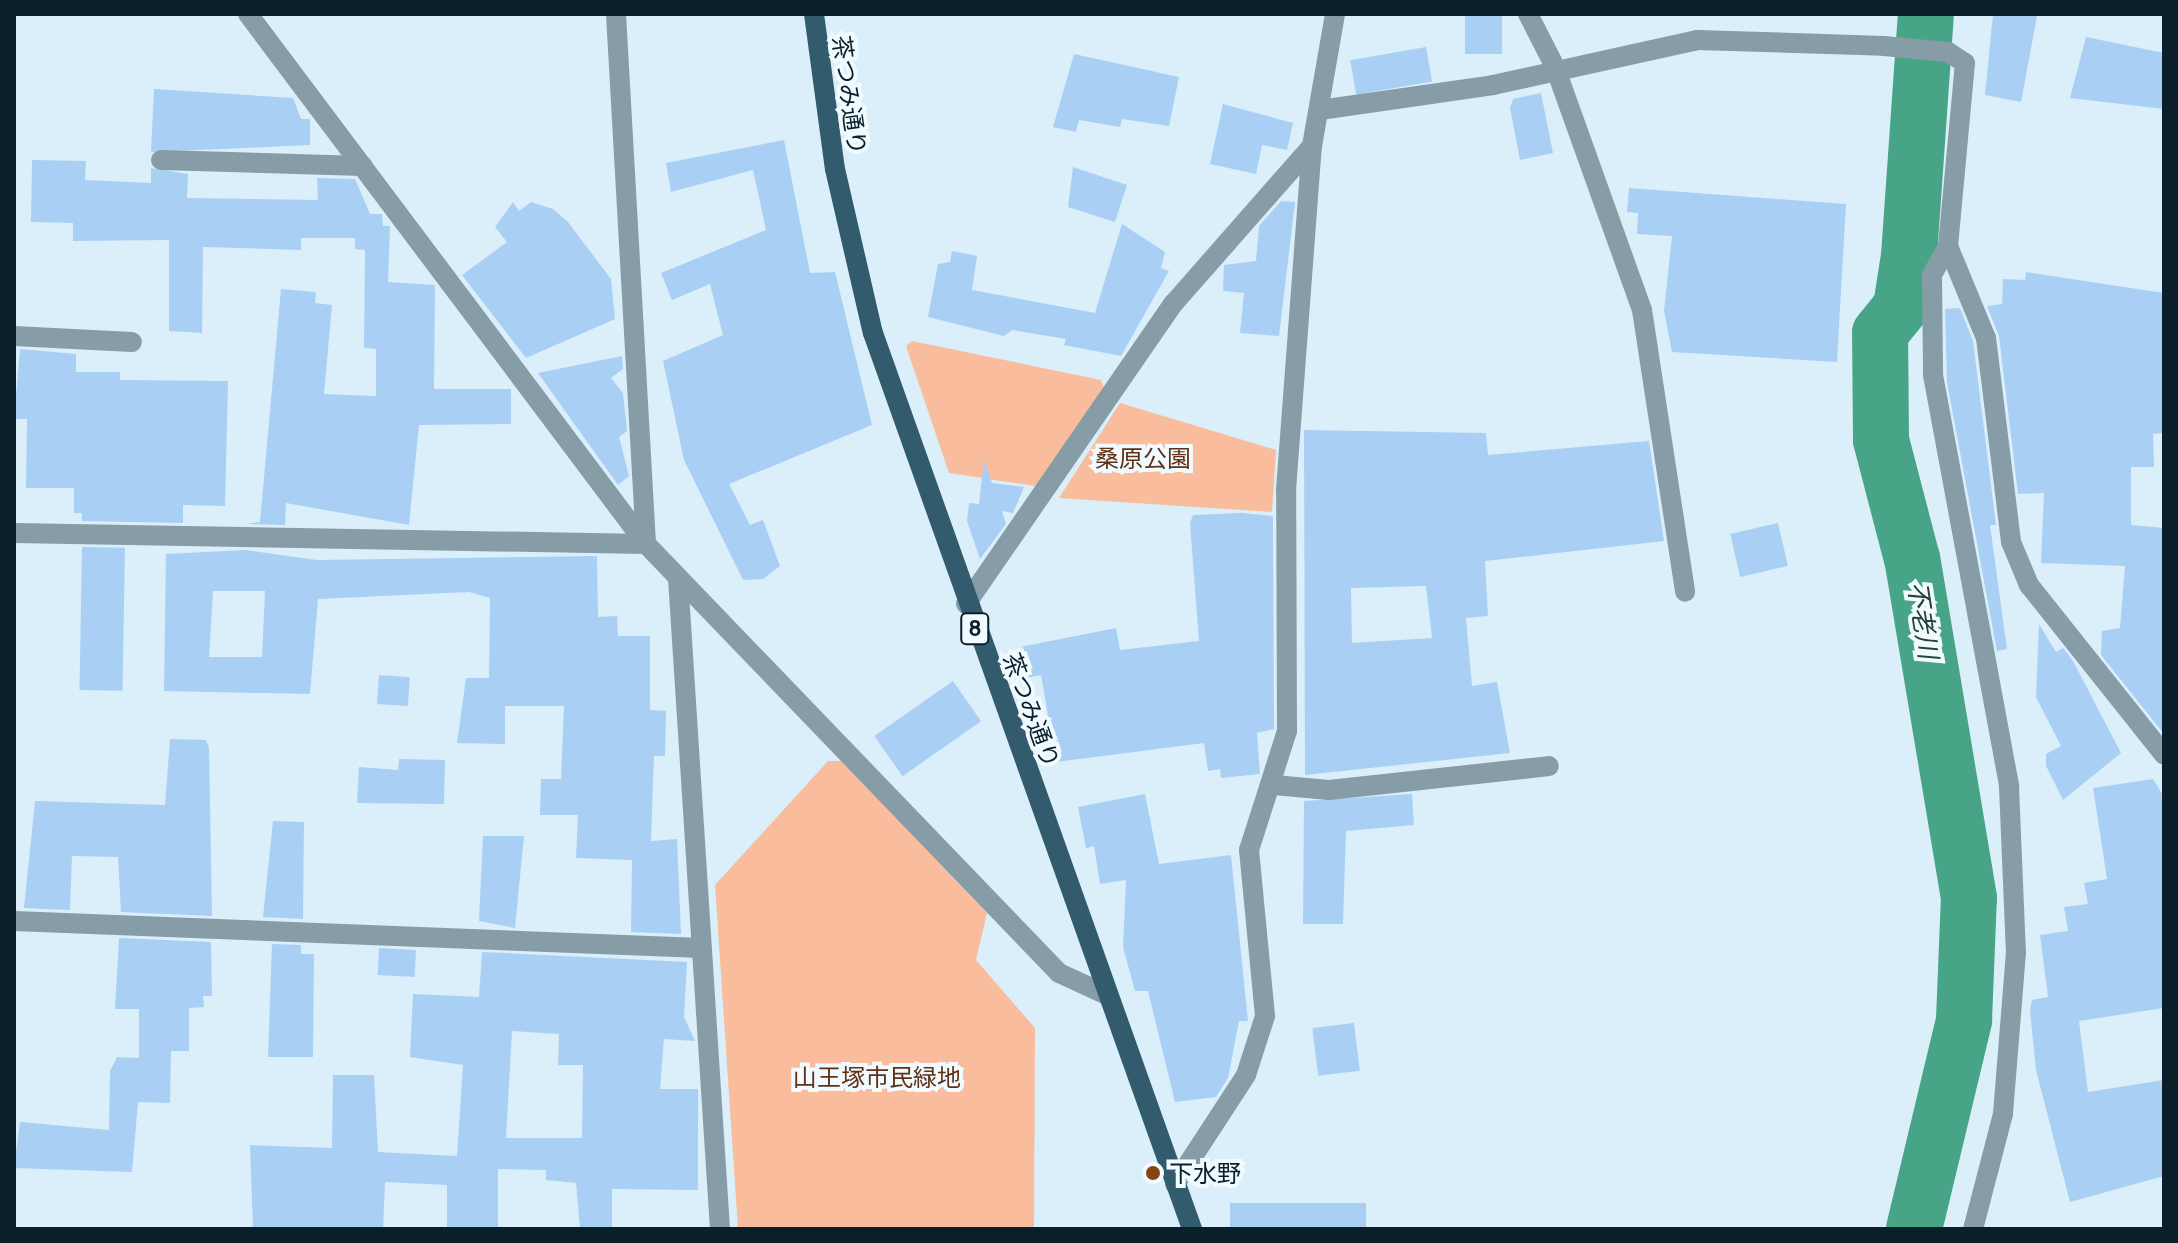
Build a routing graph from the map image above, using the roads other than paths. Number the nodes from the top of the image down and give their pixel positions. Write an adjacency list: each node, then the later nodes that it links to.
1 (248, 14): 10 (street)
2 (616, 14): 15 (street)
3 (814, 14): 18 (main road, 茶つみ通り / 8)
4 (1335, 14): 7 (street)
5 (1528, 14): 6 (street)
6 (1555, 67): 7 (street); 11 (street); 17 (street)
7 (1320, 110): 8 (street)
8 (1312, 146): 18 (street); 21 (street)
9 (161, 160): 10 (street)
10 (363, 166): 15 (street)
11 (1948, 246): 19 (street); 28 (street)
12 (14, 336): 13 (street)
13 (132, 342)
14 (14, 533): 15 (street)
15 (646, 544): 16 (street)
16 (678, 578): 23 (street); 24 (street)
17 (1685, 592)
18 (966, 604): 24 (main road, 茶つみ通り / 8)
19 (2164, 755)
20 (1549, 766): 21 (street)
21 (1274, 785): 25 (street)
22 (14, 921): 23 (street)
23 (701, 948): 26 (street)
24 (1107, 995): 25 (main road, 茶つみ通り / 8)
25 (1175, 1184): 27 (main road, 茶つみ通り / 8)
26 (720, 1229)
27 (1192, 1229)
28 (1973, 1229)

